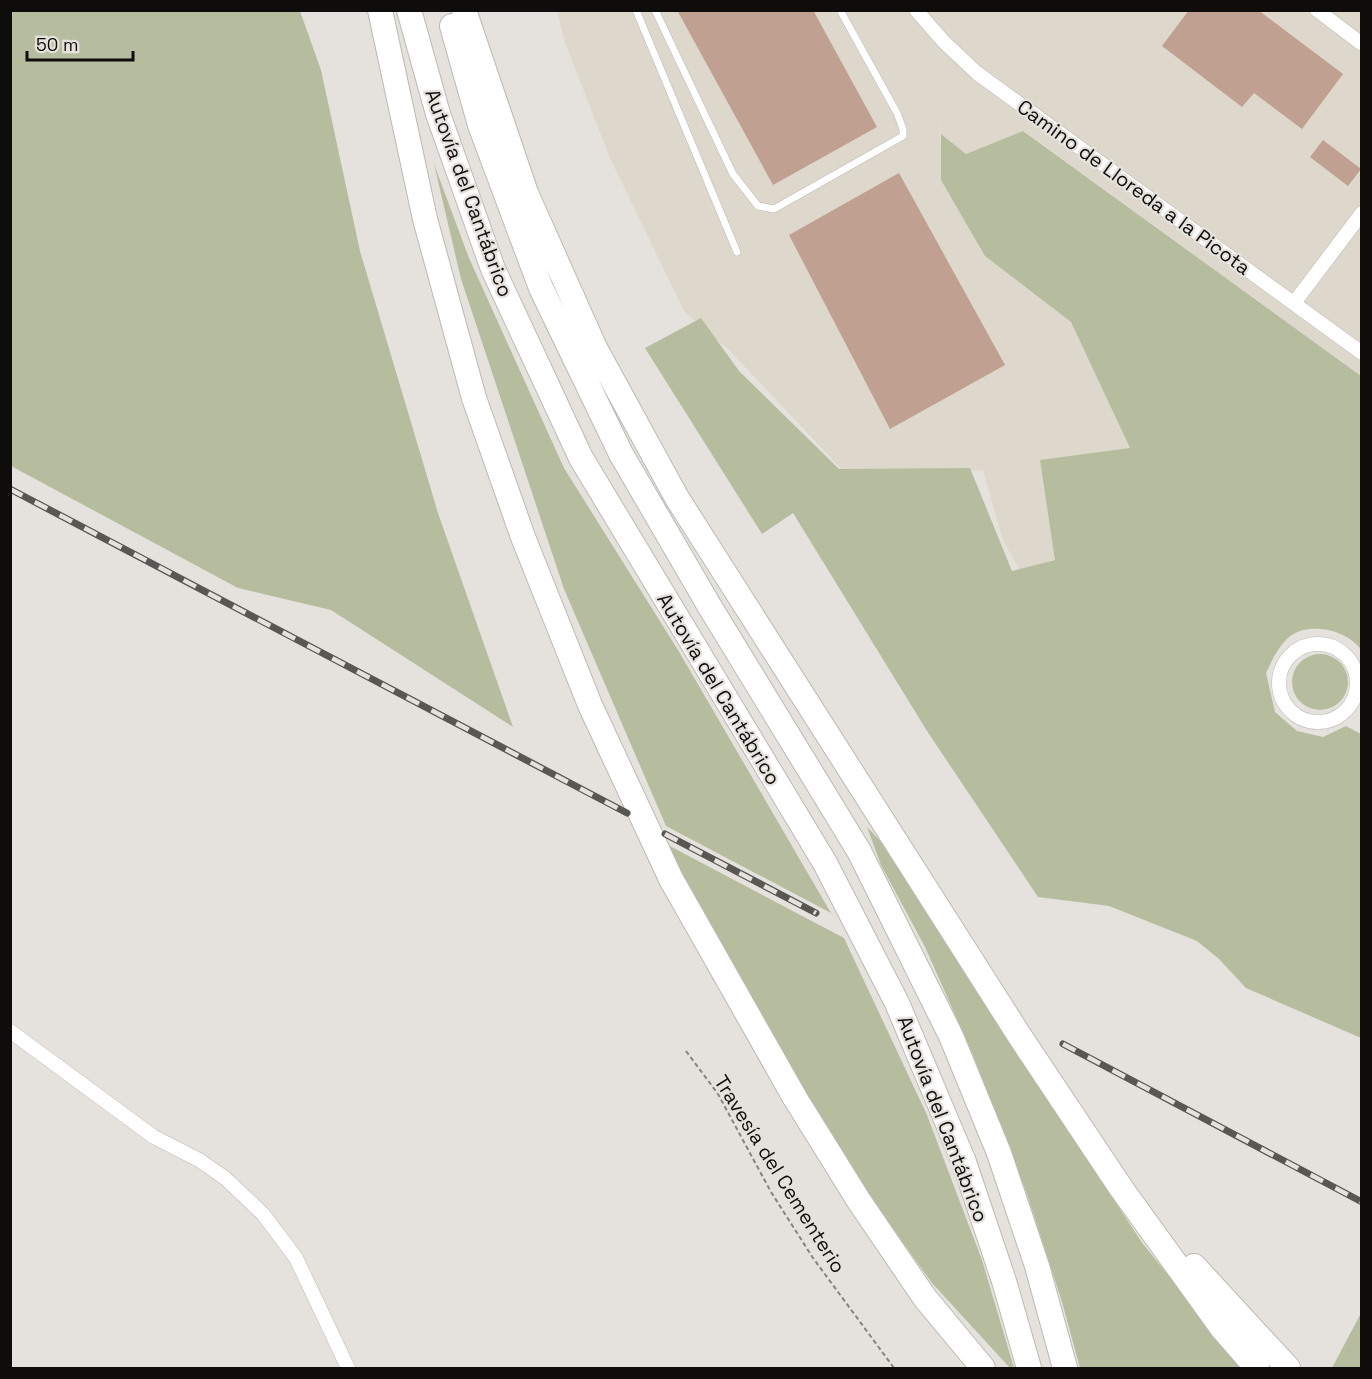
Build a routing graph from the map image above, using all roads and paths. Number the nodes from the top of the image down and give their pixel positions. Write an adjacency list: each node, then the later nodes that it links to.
1 (380, 10): 21 (highway)
2 (409, 10): 22 (highway, Autovía del Cantábrico)
3 (447, 10): 23 (highway, Autovía del Cantábrico)
4 (464, 10): 18 (highway)
5 (636, 10): 12 (lane)
6 (655, 10): 7 (lane)
7 (840, 10)
8 (916, 10): 13 (street, Camino de Lloreda a la Picota)
9 (1317, 10): 10 (street)
10 (1362, 44)
11 (1362, 213): 13 (street)
12 (737, 252)
13 (1294, 303): 14 (street, Camino de Lloreda a la Picota)
14 (1362, 353)
15 (1356, 710): 15 (street)
16 (10, 1031): 19 (street)
17 (686, 1051): 20 (path, Travesía del Cementerio)
18 (1121, 1188): 24 (highway); 25 (highway)
19 (348, 1368)
20 (894, 1368)
21 (983, 1368)
22 (1029, 1368)
23 (1065, 1368)
24 (1257, 1368)
25 (1288, 1368)

